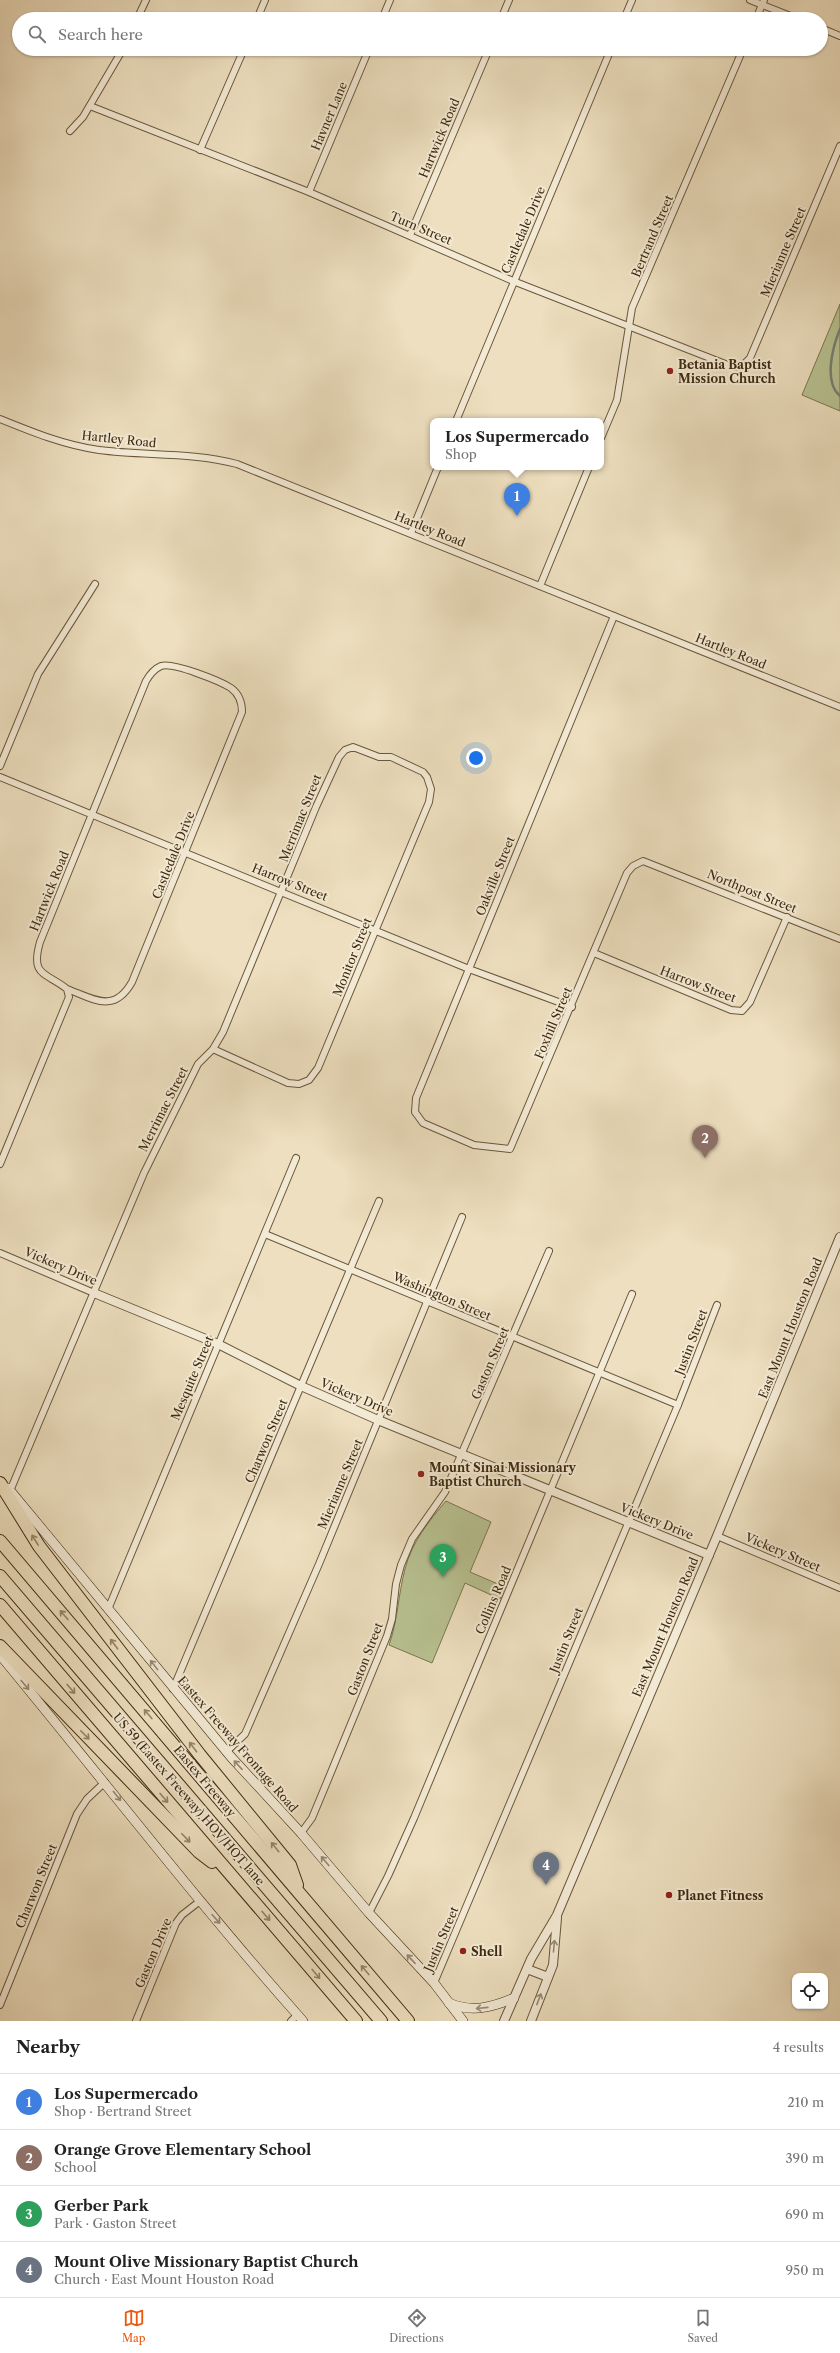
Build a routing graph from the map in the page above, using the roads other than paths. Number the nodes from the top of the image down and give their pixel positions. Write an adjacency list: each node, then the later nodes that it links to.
1 (146, 0): 8 (street)
2 (265, 0): 9 (street)
3 (390, 0): 10 (street)
4 (509, 0): 11 (street)
5 (632, 0): 12 (street)
6 (750, 0): 7 (street)
7 (763, 2): 13 (street); 14 (street)
8 (141, 12)
9 (260, 12)
10 (385, 12)
11 (504, 12)
12 (627, 12)
13 (759, 12)
14 (784, 12)
15 (828, 31): 16 (street)
16 (840, 36)
17 (119, 56): 23 (street)
18 (241, 56): 26 (street)
19 (366, 56): 27 (street, Havner Lane)
20 (486, 56): 28 (street, Hartwick Road)
21 (608, 56): 29 (street, Castledale Drive)
22 (741, 56): 30 (street, Bertrand Street)
23 (90, 106): 24 (street); 26 (street, Turn Street)
24 (70, 131)
25 (840, 146): 31 (street, Mierianne Street)
26 (200, 150): 27 (street, Turn Street)
27 (308, 192): 28 (street, Turn Street)
28 (410, 235): 29 (street, Turn Street)
29 (514, 281): 30 (street, Turn Street); 32 (street, Castledale Drive)
30 (628, 327): 31 (street, Turn Street); 34 (street, Bertrand Street)
31 (743, 365)
32 (457, 418)
33 (0, 419): 37 (street, Hartley Road)
34 (604, 430)
35 (437, 470): 37 (street)
36 (588, 470): 39 (street)
37 (411, 533): 39 (street, Hartley Road)
38 (95, 584): 44 (street)
39 (540, 586): 40 (street, Hartley Road)
40 (614, 616): 42 (street, Hartley Road); 54 (street, Oakville Street)
41 (208, 678): 46 (street, Hartwick Road); 47 (street, Castledale Drive)
42 (840, 707)
43 (396, 759): 49 (street, Merrimac Street); 51 (street, Monitor Street)
44 (0, 766)
45 (0, 777): 46 (street, Harrow Street)
46 (92, 813): 47 (street, Harrow Street); 55 (street, Hartwick Road)
47 (186, 852): 49 (street, Harrow Street); 55 (street, Castledale Drive)
48 (657, 864): 50 (street, Northpost Street); 53 (street, Foxhill Street)
49 (282, 891): 51 (street, Harrow Street); 57 (street, Merrimac Street)
50 (787, 917): 52 (street, Northpost Street); 53 (street, Harrow Street)
51 (374, 929): 54 (street, Harrow Street); 57 (street, Monitor Street)
52 (840, 939)
53 (594, 953): 56 (street, Foxhill Street)
54 (469, 969): 56 (street, Harrow Street); 58 (street, Oakville Street)
55 (67, 989): 60 (street)
56 (572, 1007): 58 (street, Foxhill Street)
57 (214, 1049): 68 (street, Merrimac Street)
58 (444, 1132)
59 (296, 1158): 63 (street, Mesquite Street)
60 (0, 1164)
61 (379, 1201): 67 (street, Charwon Street)
62 (462, 1217): 70 (street, Mierianne Street)
63 (265, 1234): 67 (street, Washington Street); 73 (street, Mesquite Street)
64 (840, 1237): 84 (street, East Mount Houston Road)
65 (549, 1251): 72 (street, Gaston Street)
66 (0, 1253): 68 (street, Vickery Drive)
67 (350, 1269): 70 (street, Washington Street); 75 (street, Charwon Street)
68 (94, 1293): 73 (street, Vickery Drive); 82 (street, Merrimac Street)
69 (632, 1294): 74 (street, Collins Road)
70 (428, 1302): 72 (street, Washington Street); 77 (street, Mierianne Street)
71 (717, 1305): 76 (street, Justin Street)
72 (512, 1337): 74 (street, Washington Street); 78 (street, Gaston Street)
73 (218, 1344): 75 (street, Vickery Drive); 90 (street, Mesquite Street)
74 (599, 1373): 76 (street, Washington Street); 81 (street, Collins Road)
75 (301, 1386): 77 (street, Vickery Drive); 93 (street, Charwon Street)
76 (678, 1405): 83 (street, Justin Street)
77 (378, 1420): 78 (street, Vickery Drive); 94 (street, Mierianne Street)
78 (462, 1454): 81 (street, Vickery Drive); 96 (street, Gaston Street)
79 (0, 1477): 82 (main road, Eastex Freeway Frontage Road)
80 (0, 1484): 98 (highway, one-way to 80)
81 (551, 1490): 83 (street, Vickery Drive); 100 (street, Collins Road)
82 (10, 1491): 90 (main road, Eastex Freeway Frontage Road)
83 (628, 1522): 86 (street, Vickery Drive); 104 (street, Justin Street)
84 (717, 1536): 86 (street, East Mount Houston Road); 88 (street, Vickery Street)
85 (0, 1541): 98 (highway, Eastex Freeway, one-way to 85)
86 (708, 1555): 101 (street, East Mount Houston Road)
87 (0, 1576): 111 (highway, US 59 (Eastex Freeway) HOV/HOT lane)
88 (840, 1588)
89 (0, 1606): 97 (highway, one-way to 97)
90 (109, 1607): 93 (main road, Eastex Freeway Frontage Road, one-way to 90)
91 (0, 1646): 97 (highway, one-way to 97)
92 (0, 1656): 95 (main road, one-way to 95)
93 (173, 1689): 94 (main road, Eastex Freeway Frontage Road)
94 (226, 1752): 96 (main road, Eastex Freeway Frontage Road, one-way to 94)
95 (105, 1782): 99 (main road, one-way to 99); 107 (street, Charwon Street)
96 (301, 1833): 100 (main road, Eastex Freeway Frontage Road, one-way to 96)
97 (231, 1876): 110 (highway, one-way to 110)
98 (300, 1893): 112 (highway, Eastex Freeway, one-way to 98)
99 (200, 1901): 108 (main road, one-way to 108); 109 (street, Gaston Drive)
100 (369, 1913): 104 (main road, Eastex Freeway Frontage Road, one-way to 100)
101 (557, 1915): 102 (street, East Mount Houston Road); 103 (street, East Mount Houston Road, one-way to 101)
102 (527, 1969): 103 (street); 105 (street, East Mount Houston Road)
103 (548, 1977): 115 (street, East Mount Houston Road, one-way to 103)
104 (434, 1983): 106 (main road, Eastex Freeway Frontage Road)
105 (514, 1998): 106 (main road, one-way to 106); 114 (street, East Mount Houston Road)
106 (449, 2003): 113 (main road, Eastex Freeway Frontage Road)
107 (0, 2005)
108 (297, 2019)
109 (136, 2021)
110 (356, 2021)
111 (381, 2021)
112 (408, 2021)
113 (463, 2021)
114 (504, 2021)
115 (531, 2021)

